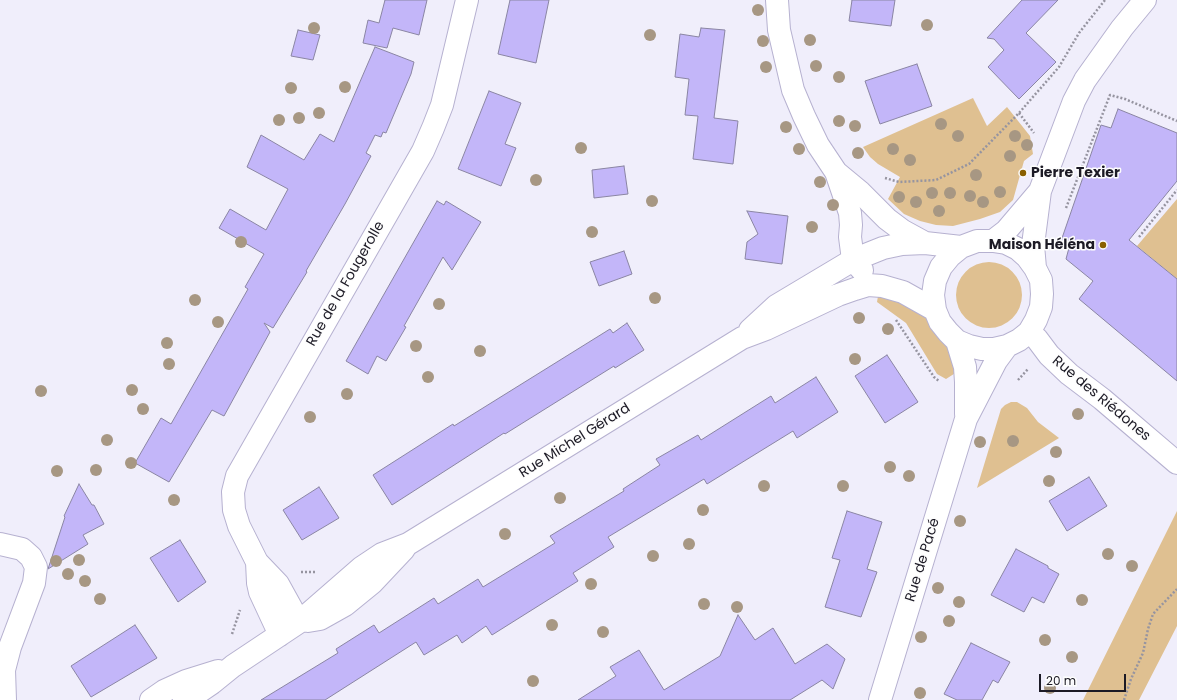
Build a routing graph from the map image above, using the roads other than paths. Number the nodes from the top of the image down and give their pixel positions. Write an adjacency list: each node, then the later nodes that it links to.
1 (466, 0): 20 (street, Rue de la Fougerolle)
2 (777, 0): 4 (street)
3 (1145, 0): 5 (street)
4 (836, 172): 7 (street); 9 (street)
5 (1040, 191): 6 (street); 10 (street)
6 (993, 241): 8 (street); 10 (street)
7 (925, 243): 8 (street, Rue Michel Gérard); 9 (street, Rue Michel Gérard)
8 (961, 247): 12 (street)
9 (853, 260): 11 (street); 14 (street, Rue Michel Gérard)
10 (1035, 268): 13 (street)
11 (882, 286): 12 (street, Rue Michel Gérard); 14 (street, Rue Michel Gérard)
12 (935, 310): 15 (street)
13 (1029, 332): 16 (street); 18 (street, Rue des Riédones)
14 (742, 338): 21 (street, Rue Michel Gérard)
15 (957, 341): 16 (street); 17 (street)
16 (1007, 346): 17 (street)
17 (966, 419): 27 (street, Rue de Pacé)
18 (1177, 463)
19 (0, 544): 24 (street)
20 (257, 562): 21 (street, Rue de la Fougerolle); 22 (street, Rue de la Fougerolle)
21 (299, 622): 22 (street, Rue Michel Gérard)
22 (280, 635): 23 (street, Rue Michel Gérard)
23 (233, 666): 25 (street, Rue Michel Gérard); 26 (street, Rue Michel Gérard)
24 (5, 700)
25 (151, 700)
26 (184, 700)
27 (880, 700)

